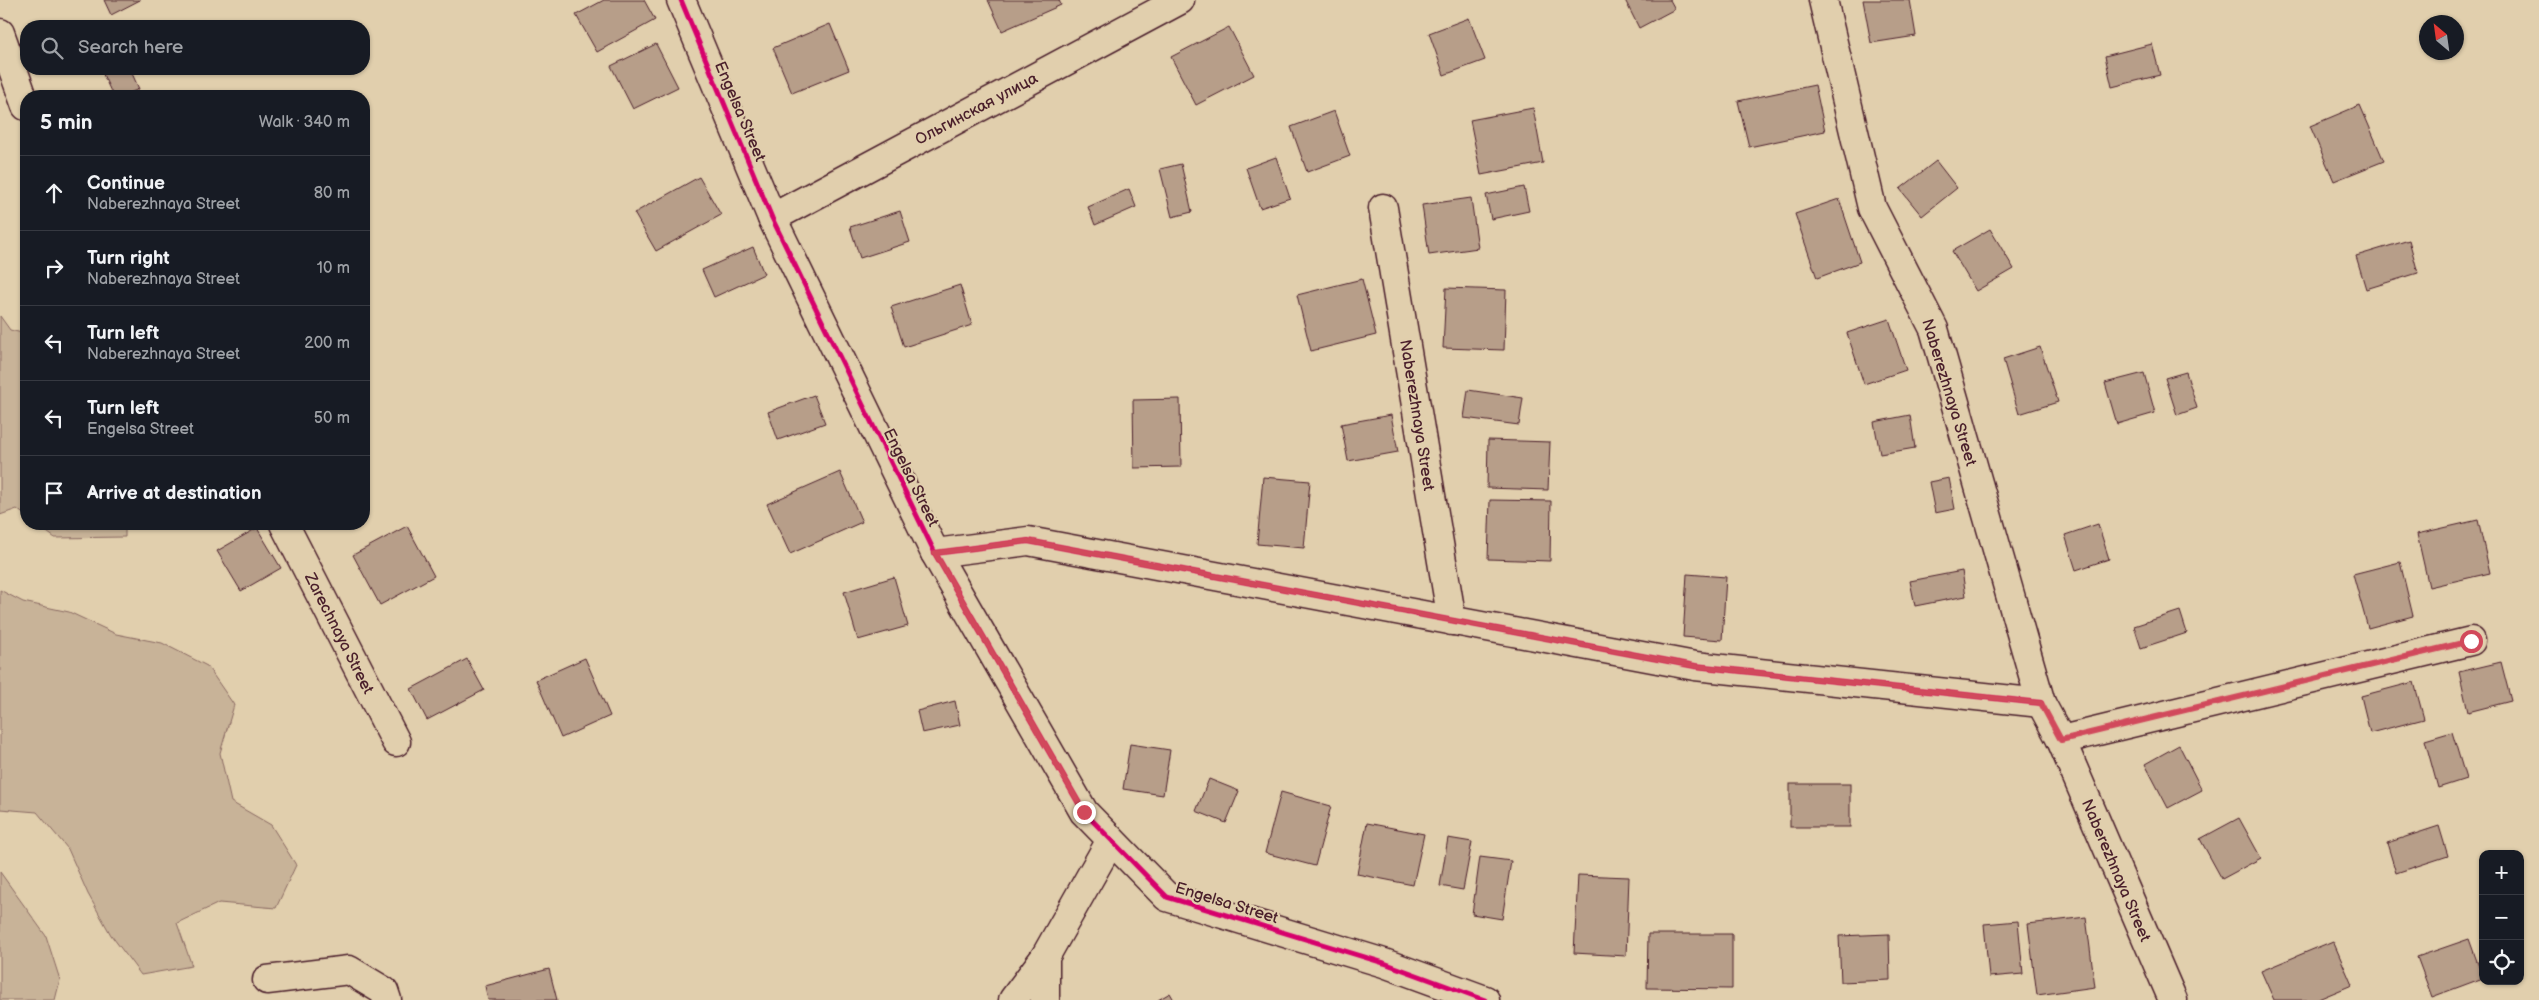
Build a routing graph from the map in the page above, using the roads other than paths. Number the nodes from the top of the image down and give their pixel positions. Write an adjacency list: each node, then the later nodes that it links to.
1 (681, 0): 7 (street, Engelsa Street)
2 (1180, 0): 7 (street, Ольгинская улица)
3 (1823, 0): 12 (street, Naberezhnaya Street)
4 (0, 33): 5 (street)
5 (20, 90)
6 (1383, 208): 10 (street, Naberezhnaya Street)
7 (772, 218): 9 (street, Engelsa Street)
8 (287, 530): 14 (street, Zarechnaya Street)
9 (935, 553): 10 (street); 15 (street, Engelsa Street)
10 (1452, 621): 12 (street)
11 (2471, 641): 13 (street)
12 (2041, 703): 13 (street, Naberezhnaya Street)
13 (2061, 740): 22 (street, Naberezhnaya Street)
14 (396, 742)
15 (1111, 840): 16 (street); 21 (street, Engelsa Street)
16 (1045, 957): 19 (street); 20 (street)
17 (267, 980): 18 (street)
18 (387, 1000)
19 (1013, 1000)
20 (1046, 1000)
21 (1485, 1000)
22 (2173, 1000)

